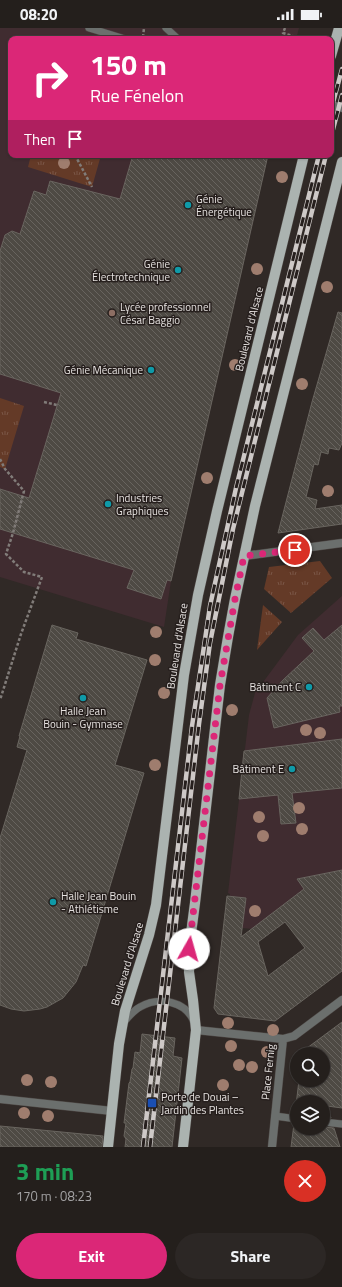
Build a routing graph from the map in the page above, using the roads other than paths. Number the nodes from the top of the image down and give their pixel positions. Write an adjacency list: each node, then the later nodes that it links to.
1 (89, 28): 4 (lane)
2 (166, 28): 5 (lane)
3 (337, 30): 6 (main road)
4 (115, 36)
5 (175, 36)
6 (334, 43)
7 (303, 158): 12 (main road, Boulevard d'Alsace)
8 (342, 162): 10 (main road)
9 (342, 543): 10 (street)
10 (244, 556): 13 (main road)
11 (342, 1000): 14 (street)
12 (122, 1024): 13 (lane); 16 (main road, Boulevard d'Alsace)
13 (196, 1030): 14 (street, Place Fernig); 22 (main road)
14 (283, 1039): 17 (street, Place Fernig)
15 (0, 1100): 16 (street)
16 (112, 1111): 21 (main road, Boulevard d'Alsace)
17 (275, 1116): 18 (lane); 23 (street, Place Fernig)
18 (290, 1118)
19 (330, 1123): 20 (lane)
20 (342, 1124)
21 (108, 1147)
22 (182, 1147)
23 (272, 1147)

